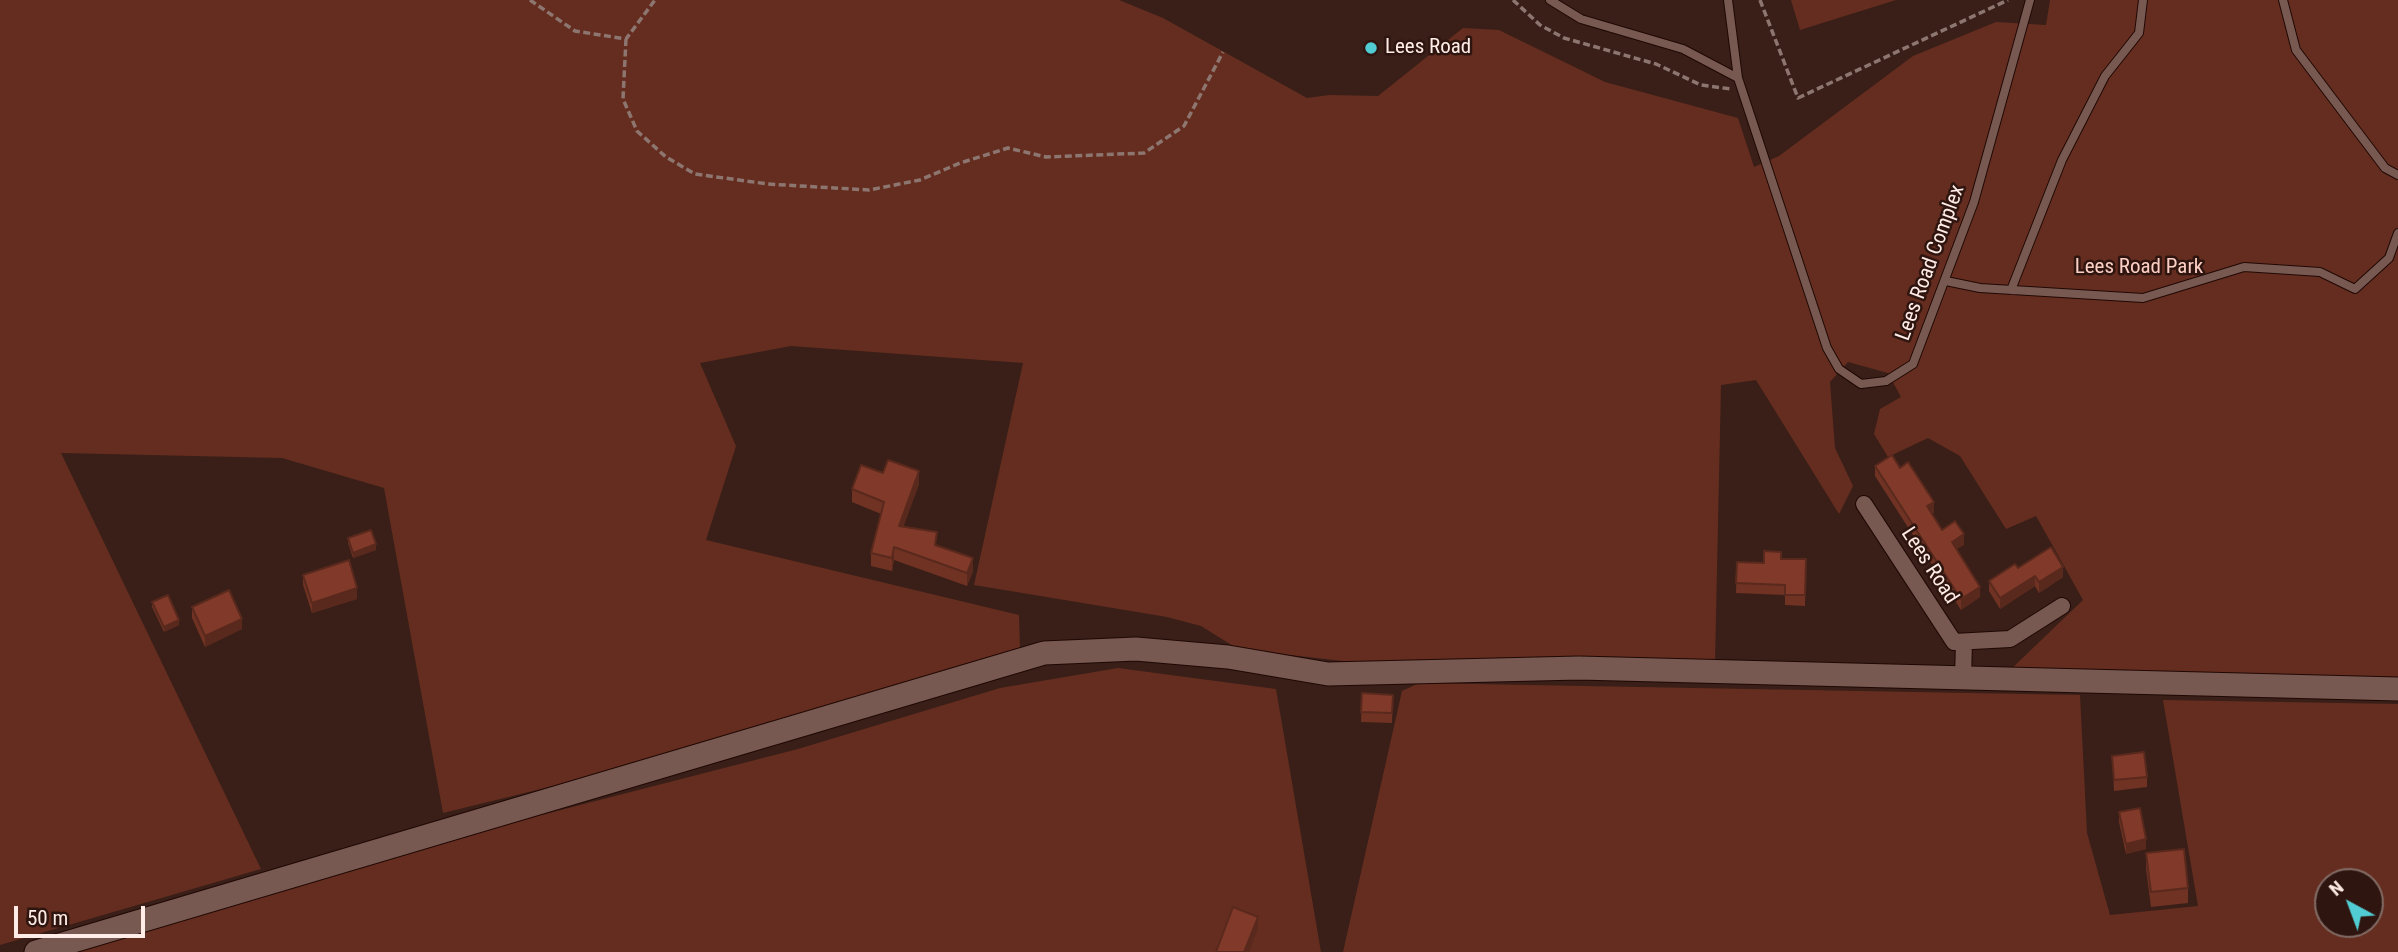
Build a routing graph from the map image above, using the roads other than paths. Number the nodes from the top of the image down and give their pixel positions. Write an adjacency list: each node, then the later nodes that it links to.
1 (1550, 0): 6 (lane)
2 (1728, 0): 6 (lane, Lees Road Complex)
3 (2030, 0): 9 (lane, Lees Road Complex)
4 (2143, 0): 10 (lane)
5 (2283, 0): 7 (lane)
6 (1738, 78): 9 (lane, Lees Road Complex)
7 (2398, 175)
8 (2398, 233): 10 (lane)
9 (1946, 281): 10 (lane)
10 (2011, 290)
11 (1864, 504): 13 (street, Lees Road)
12 (2062, 606): 13 (street)
13 (1964, 642): 14 (street)
14 (1964, 678): 15 (street); 16 (street)
15 (2398, 689)
16 (36, 952)

